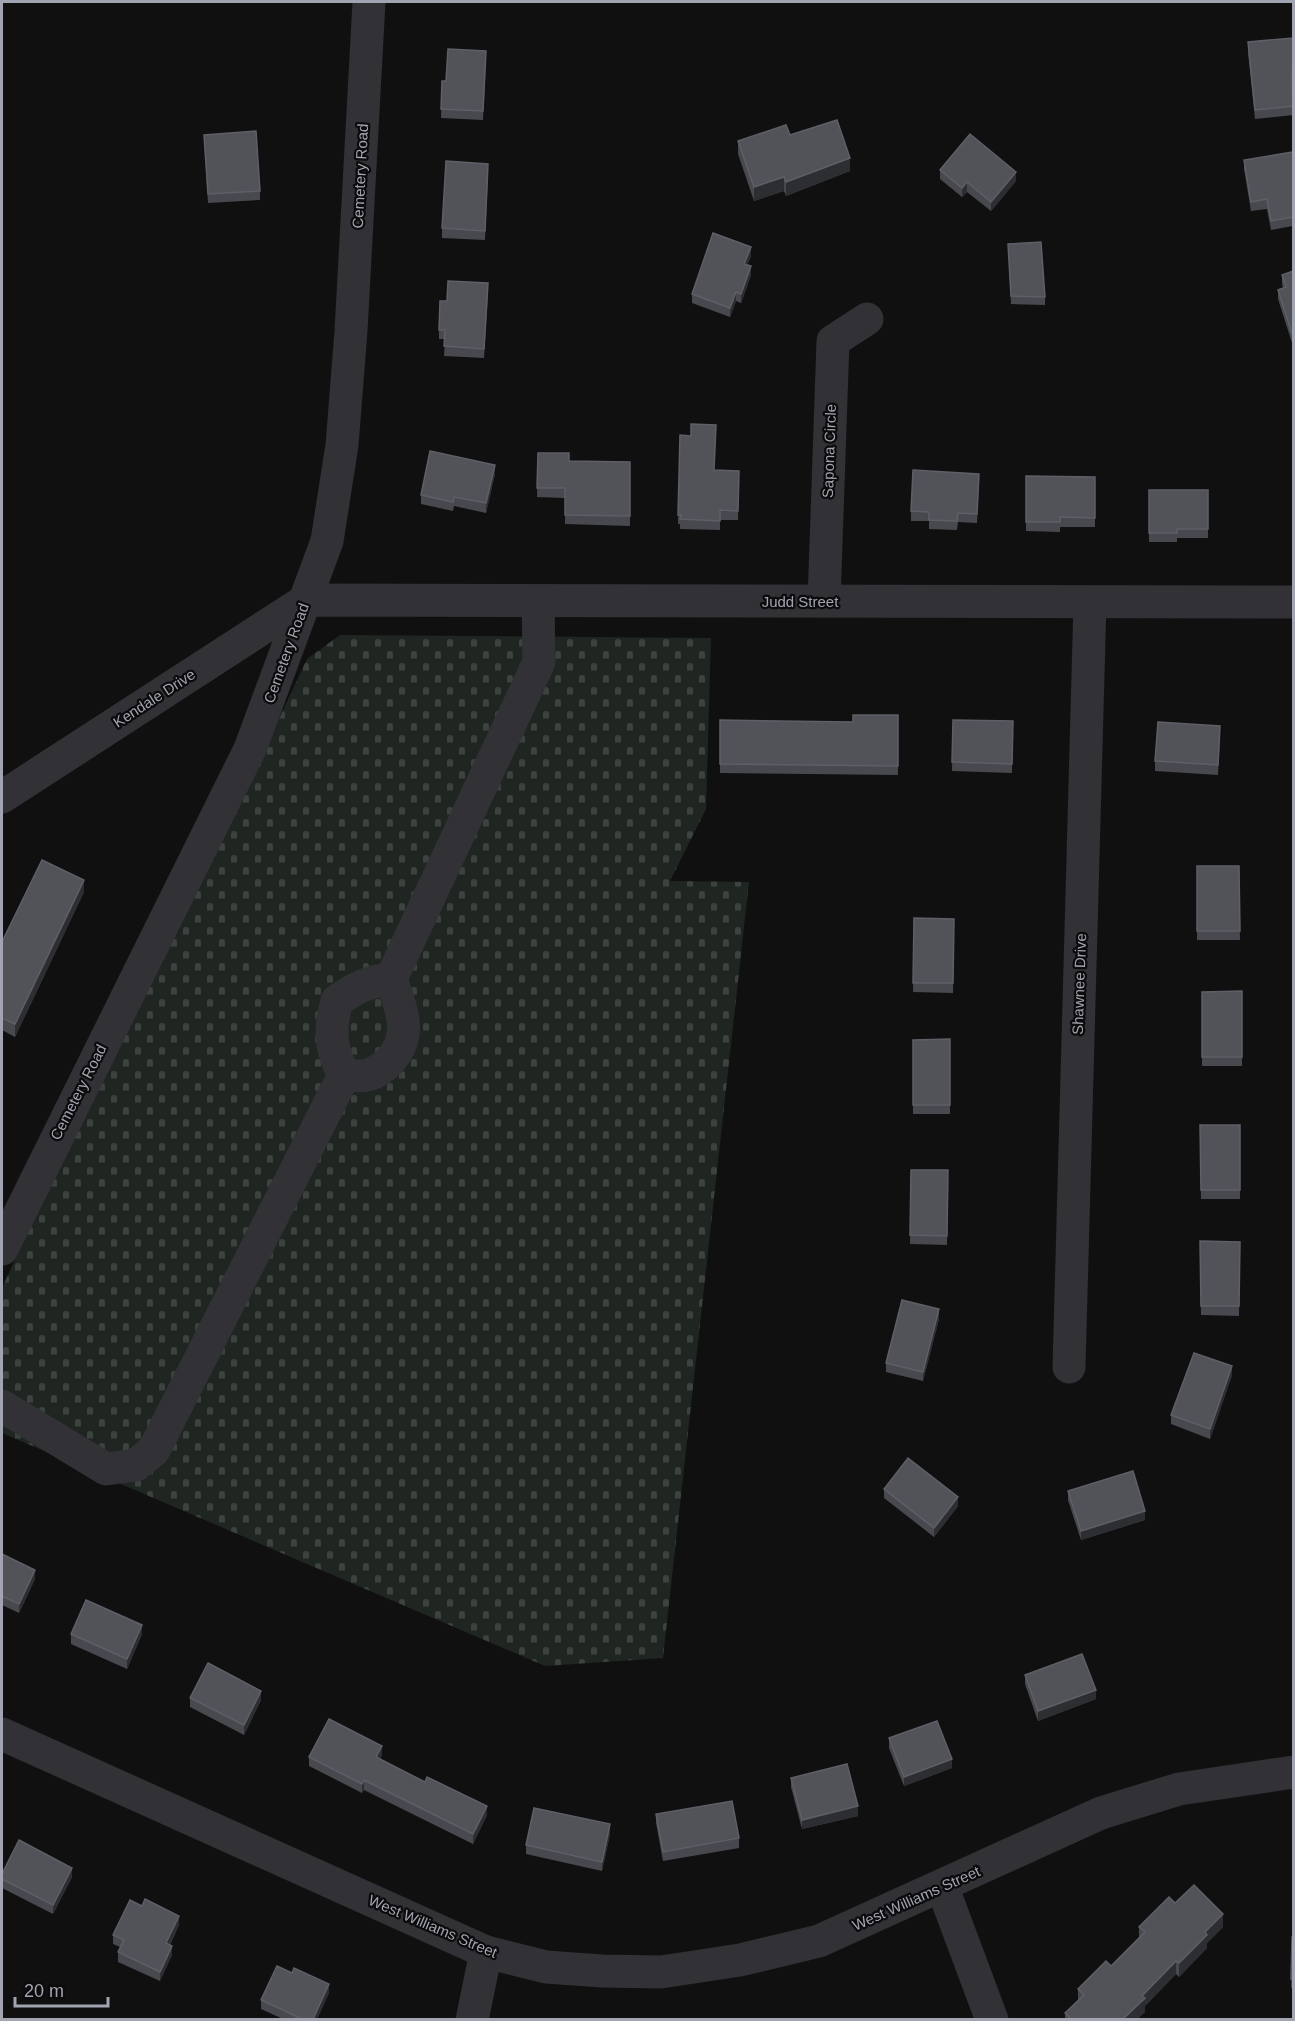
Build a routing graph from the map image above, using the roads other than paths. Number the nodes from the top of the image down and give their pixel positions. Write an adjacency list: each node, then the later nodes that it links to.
1 (369, 2): 3 (street, Cemetery Road)
2 (867, 319): 5 (street, Sapona Circle)
3 (306, 600): 4 (street, Judd Street); 8 (street, Kendale Drive); 11 (street, Cemetery Road)
4 (538, 601): 5 (street, Judd Street); 9 (street)
5 (824, 601): 6 (street, Judd Street)
6 (1090, 602): 7 (street, Judd Street); 12 (street, Shawnee Drive)
7 (1293, 602)
8 (2, 797)
9 (391, 979): 10 (street); 10 (street)
10 (344, 1075): 13 (street)
11 (2, 1249)
12 (1069, 1367)
13 (2, 1406)
14 (2, 1734): 17 (street, West Williams Street)
15 (1293, 1772): 16 (street, West Williams Street)
16 (942, 1886): 17 (street, West Williams Street); 19 (street)
17 (486, 1952): 18 (street)
18 (472, 2019)
19 (992, 2019)

